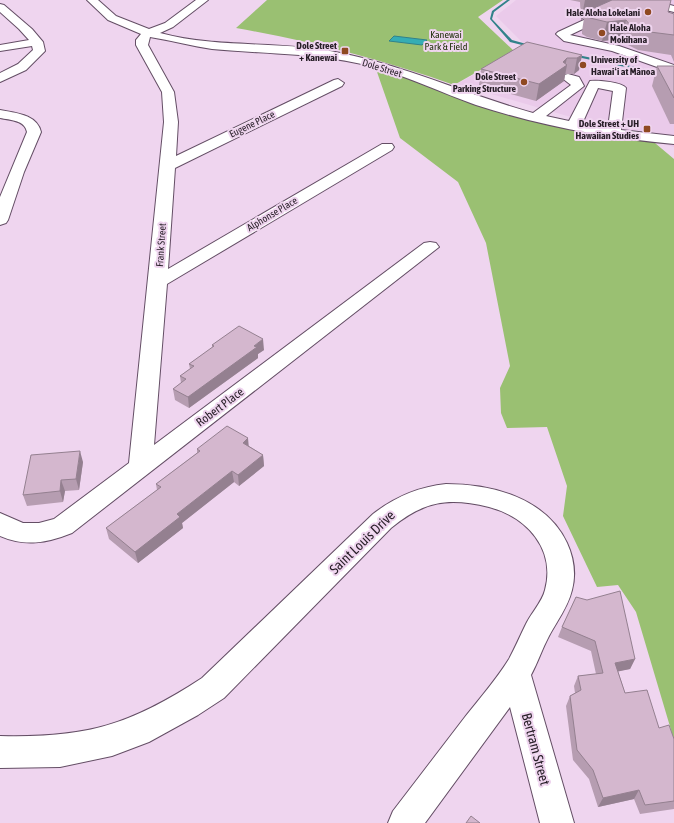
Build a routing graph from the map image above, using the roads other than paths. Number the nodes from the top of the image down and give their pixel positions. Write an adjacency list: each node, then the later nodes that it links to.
1 (92, 0): 10 (street, Dole Street)
2 (203, 0): 10 (street)
3 (635, 0): 8 (street)
4 (638, 0): 6 (street)
5 (0, 7): 9 (street)
6 (674, 9)
7 (556, 28): 8 (street)
8 (568, 31): 13 (street)
9 (29, 32): 11 (street); 12 (street)
10 (152, 33): 18 (street, Dole Street); 24 (street, Frank Street)
11 (37, 47): 12 (street); 14 (street)
12 (3, 48)
13 (674, 69)
14 (0, 78)
15 (568, 78): 18 (street)
16 (338, 83): 24 (street, Eugene Place)
17 (0, 114): 23 (street)
18 (536, 117): 19 (street, Dole Street)
19 (573, 127): 20 (street, Dole Street); 20 (street)
20 (614, 132): 21 (street, Dole Street)
21 (674, 140)
22 (387, 147): 28 (street, Alphonse Place)
23 (20, 162): 25 (street); 26 (street)
24 (167, 166): 28 (street, Frank Street)
25 (0, 179)
26 (0, 220)
27 (430, 247): 29 (street, Robert Place)
28 (158, 282): 29 (street, Frank Street)
29 (140, 469): 30 (street, Robert Place)
30 (0, 523)
31 (516, 674): 32 (street, Saint Louis Drive); 33 (street, Saint Louis Drive); 34 (street, Bertram Street)
32 (0, 752)
33 (405, 823)
34 (556, 823)

